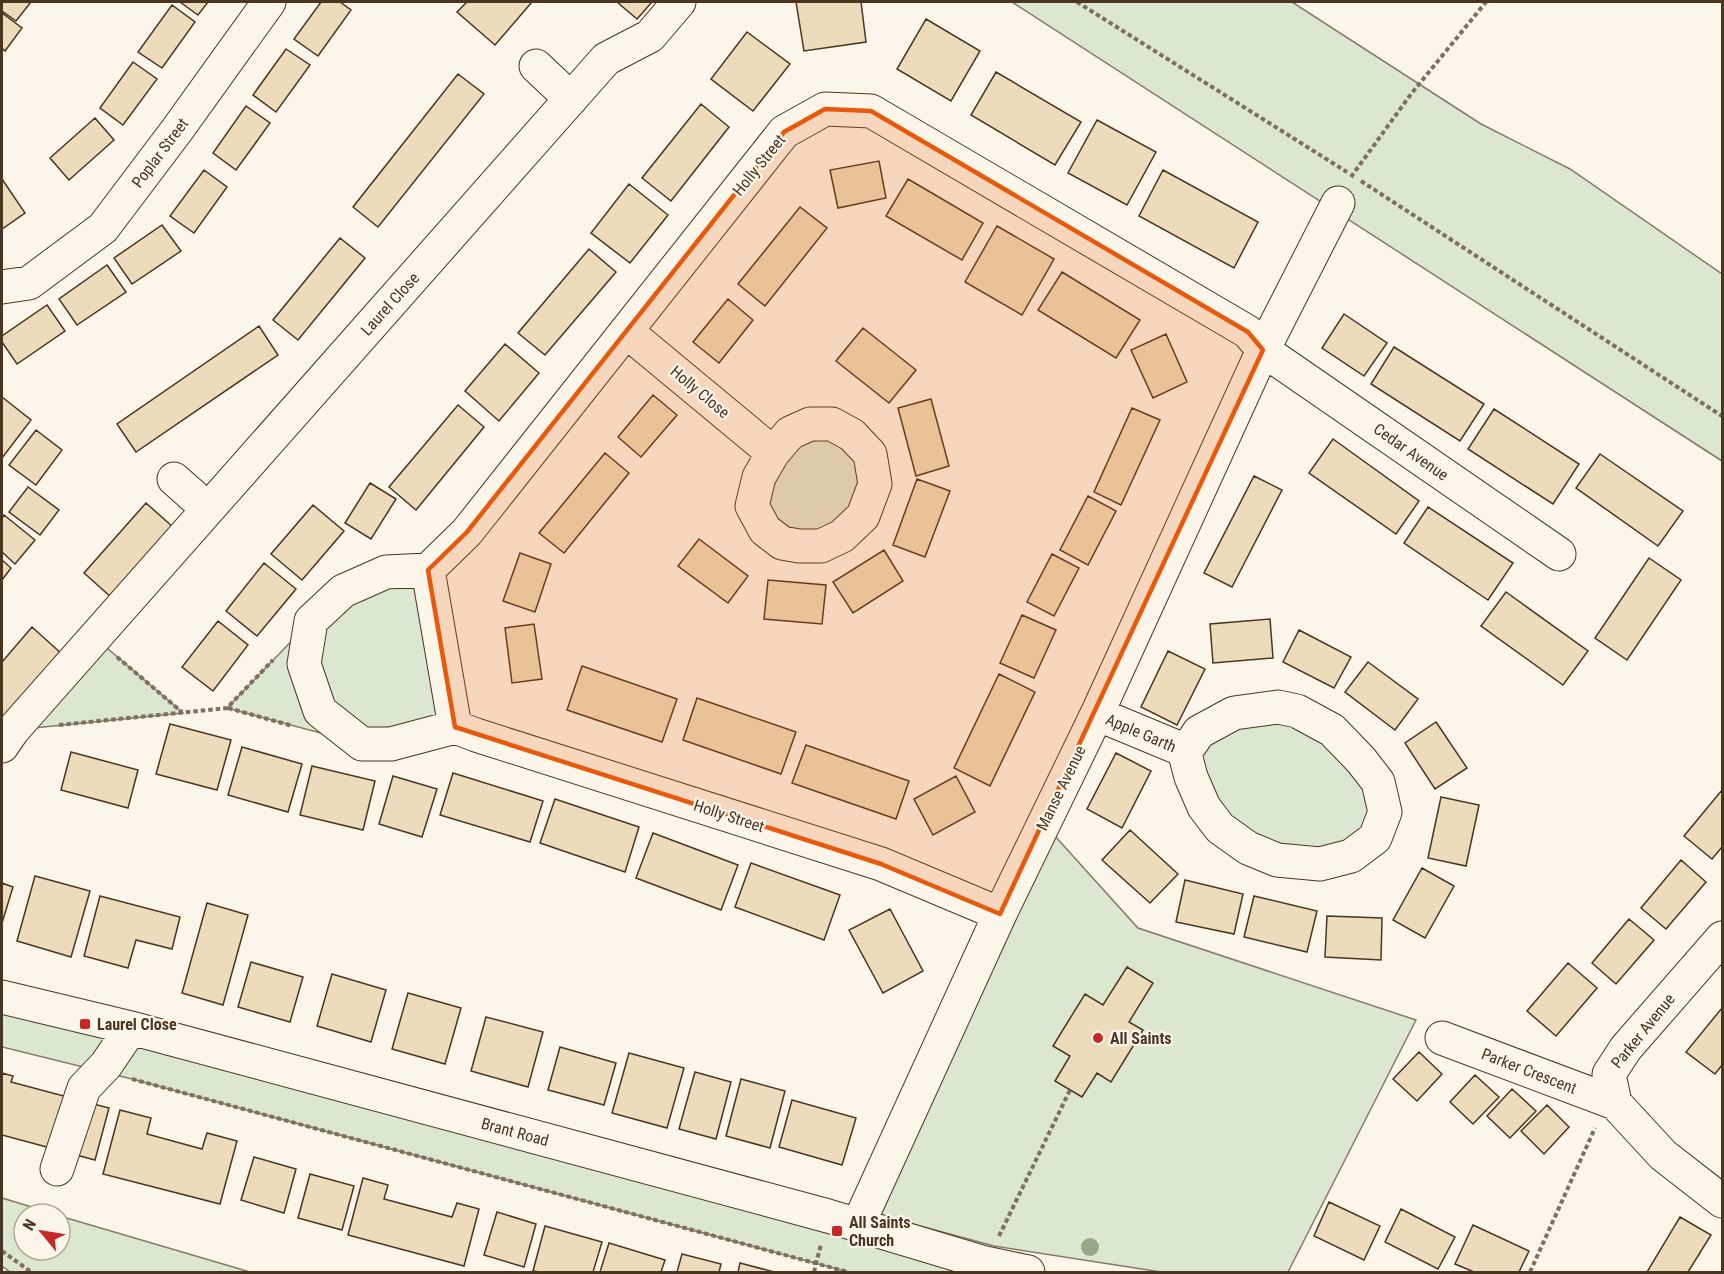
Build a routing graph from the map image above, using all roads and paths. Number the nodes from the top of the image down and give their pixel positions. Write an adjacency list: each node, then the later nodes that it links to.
1 (269, 2): 8 (street, Poplar Street)
2 (679, 2): 6 (street, Laurel Close)
3 (1077, 2): 7 (path)
4 (1486, 2): 7 (path)
5 (536, 66): 6 (street)
6 (571, 99): 14 (street, Laurel Close)
7 (1345, 189): 10 (street, Manse Avenue); 11 (path)
8 (15, 285)
9 (626, 331): 10 (street, Holly Street); 12 (street, Holly Close); 16 (street, Holly Street)
10 (1263, 350): 15 (street, Cedar Avenue); 20 (street, Manse Avenue)
11 (1722, 416)
12 (773, 453)
13 (174, 479): 14 (street)
14 (208, 509): 18 (street, Laurel Close)
15 (1558, 554)
16 (428, 570): 17 (street); 21 (street)
17 (311, 621): 19 (path); 21 (street)
18 (94, 637): 19 (path); 22 (street, Laurel Close)
19 (183, 712): 22 (path)
20 (1097, 714): 23 (street, Apple Garth); 24 (street, Manse Avenue)
21 (455, 727): 24 (street, Holly Street)
22 (7, 738)
23 (1186, 751): 23 (street, Apple Garth)
24 (1000, 914): 34 (street, Manse Avenue)
25 (1722, 938): 31 (street, Parker Avenue)
26 (2, 997): 27 (street, Brant Road)
27 (131, 1028): 29 (street); 34 (street, Brant Road)
28 (1442, 1038): 31 (street, Parker Crescent)
29 (106, 1065): 32 (street); 38 (path)
30 (1070, 1090): 36 (path)
31 (1616, 1103): 33 (street, Parker Avenue); 40 (path)
32 (57, 1169)
33 (1722, 1201)
34 (858, 1225): 36 (street, Brant Road)
35 (2, 1251): 37 (path)
36 (985, 1263): 39 (street, Brant Road)
37 (32, 1272)
38 (848, 1272)
39 (1028, 1272)
40 (1530, 1272)

